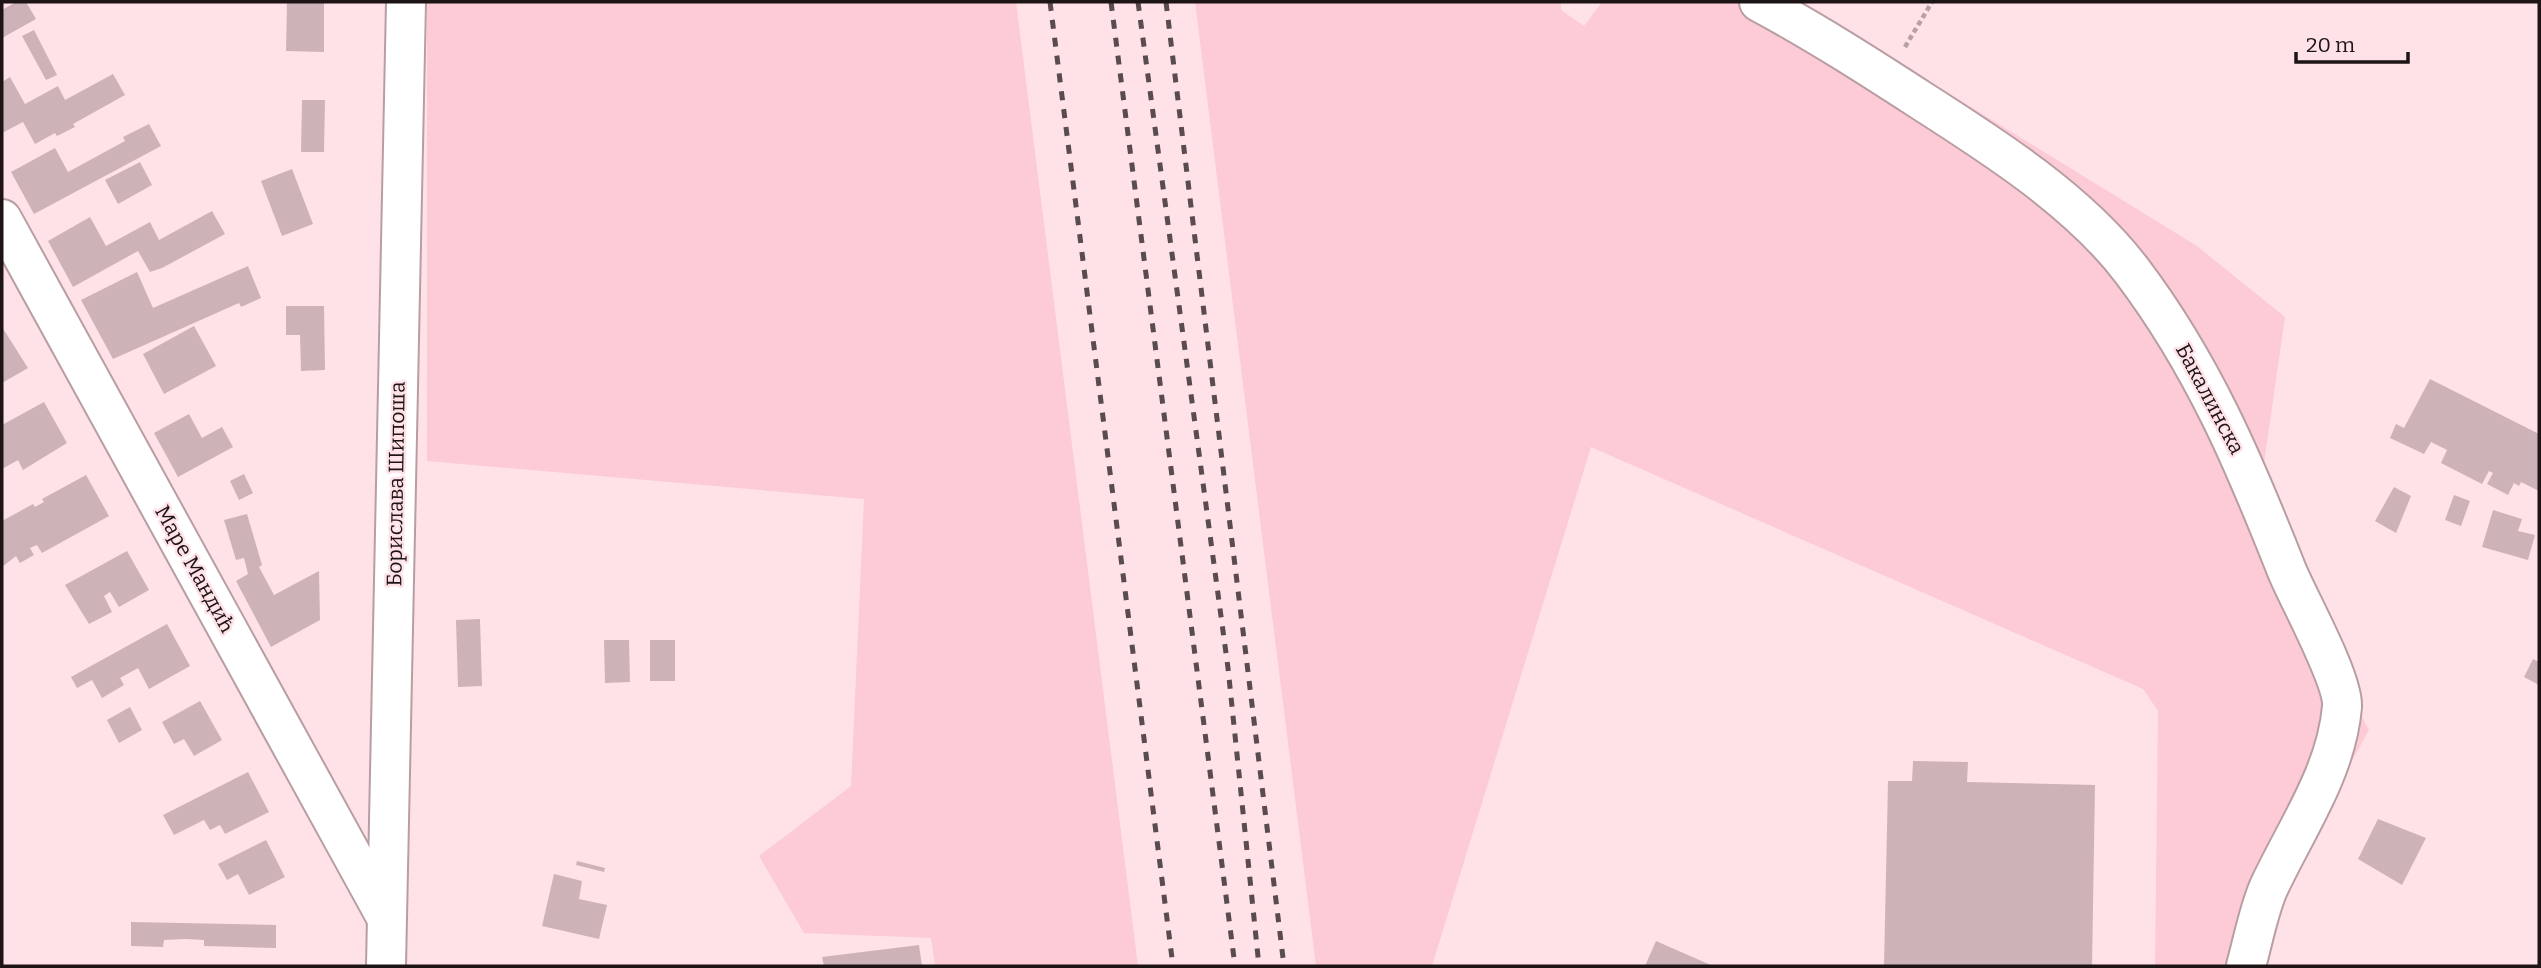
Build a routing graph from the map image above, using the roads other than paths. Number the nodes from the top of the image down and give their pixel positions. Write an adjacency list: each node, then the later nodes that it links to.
1 (406, 2): 4 (street, Борислава Шипоша)
2 (1759, 2): 6 (street, Бакалинска)
3 (2, 219): 4 (street, Маре Мандић)
4 (387, 919): 5 (street, Борислава Шипоша)
5 (386, 966)
6 (2246, 966)

